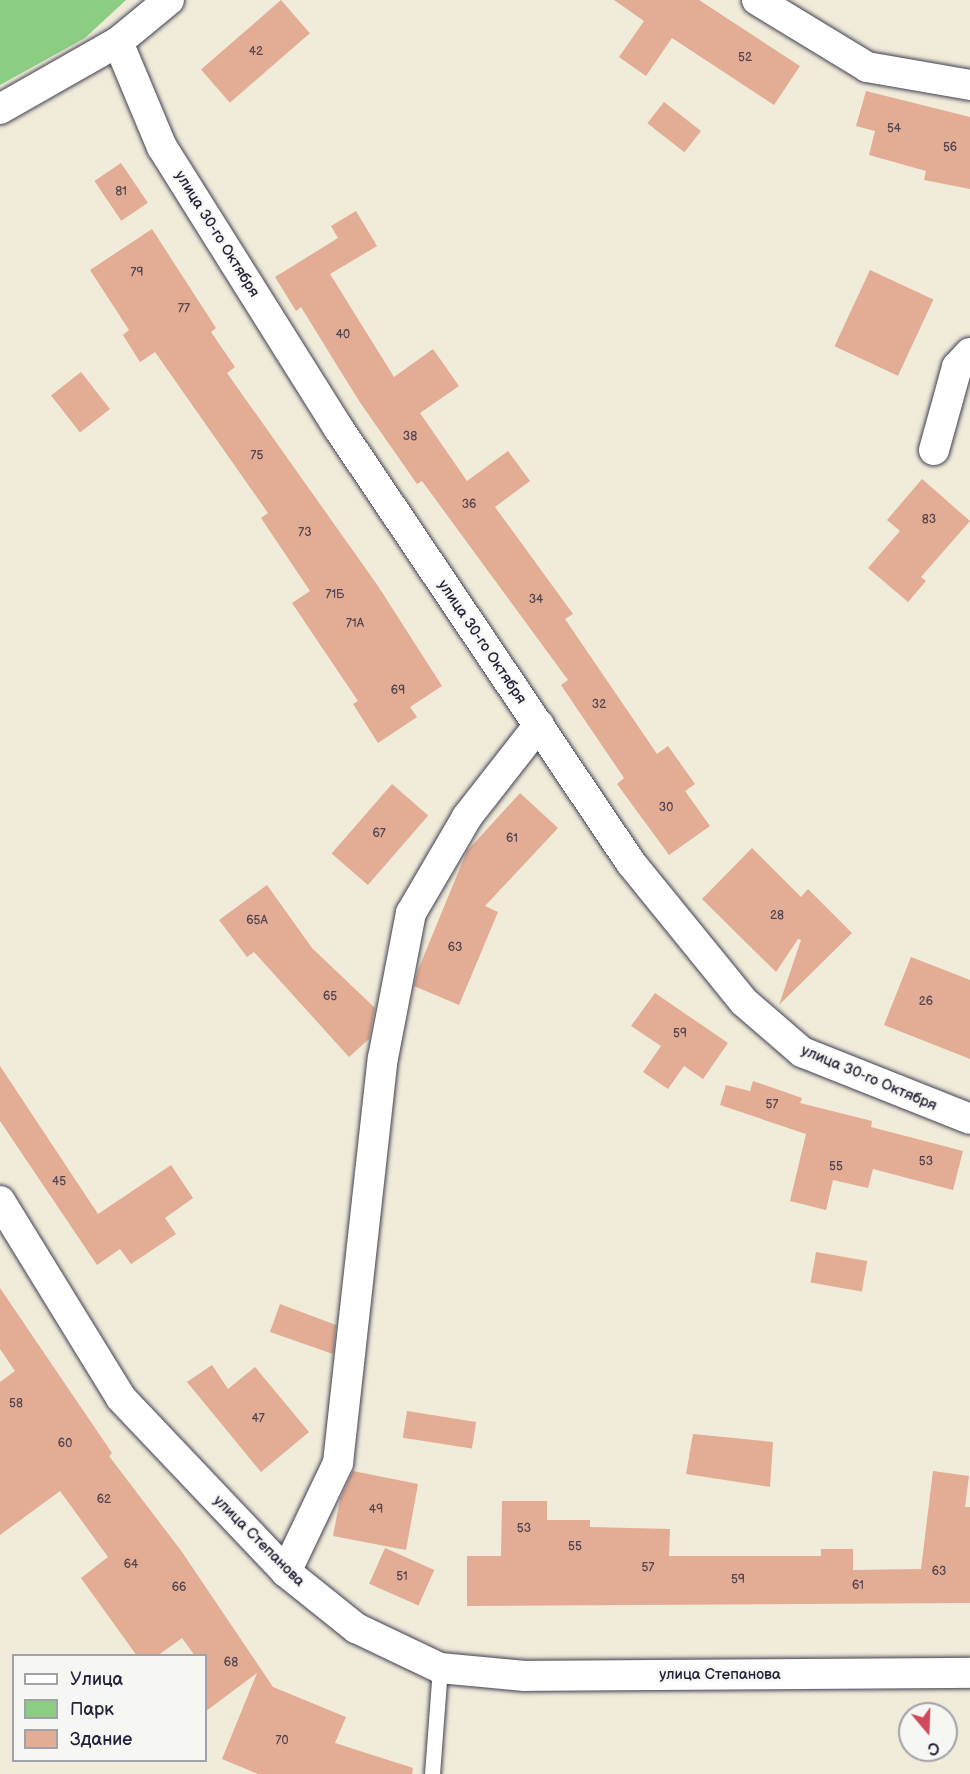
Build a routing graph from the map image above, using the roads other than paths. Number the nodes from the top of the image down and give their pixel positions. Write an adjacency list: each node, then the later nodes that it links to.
1 (169, 0): 3 (street)
2 (757, 0): 4 (street)
3 (118, 42): 5 (street); 8 (street, улица 30-го Октября)
4 (970, 85)
5 (0, 109)
6 (970, 353): 7 (street)
7 (934, 450)
8 (539, 726): 9 (street, улица 30-го Октября); 11 (street)
9 (970, 1119)
10 (0, 1201): 11 (street, улица Степанова)
11 (286, 1572): 12 (street, улица Степанова)
12 (440, 1668): 13 (street, улица Степанова); 14 (lane)
13 (970, 1673)
14 (432, 1774)

